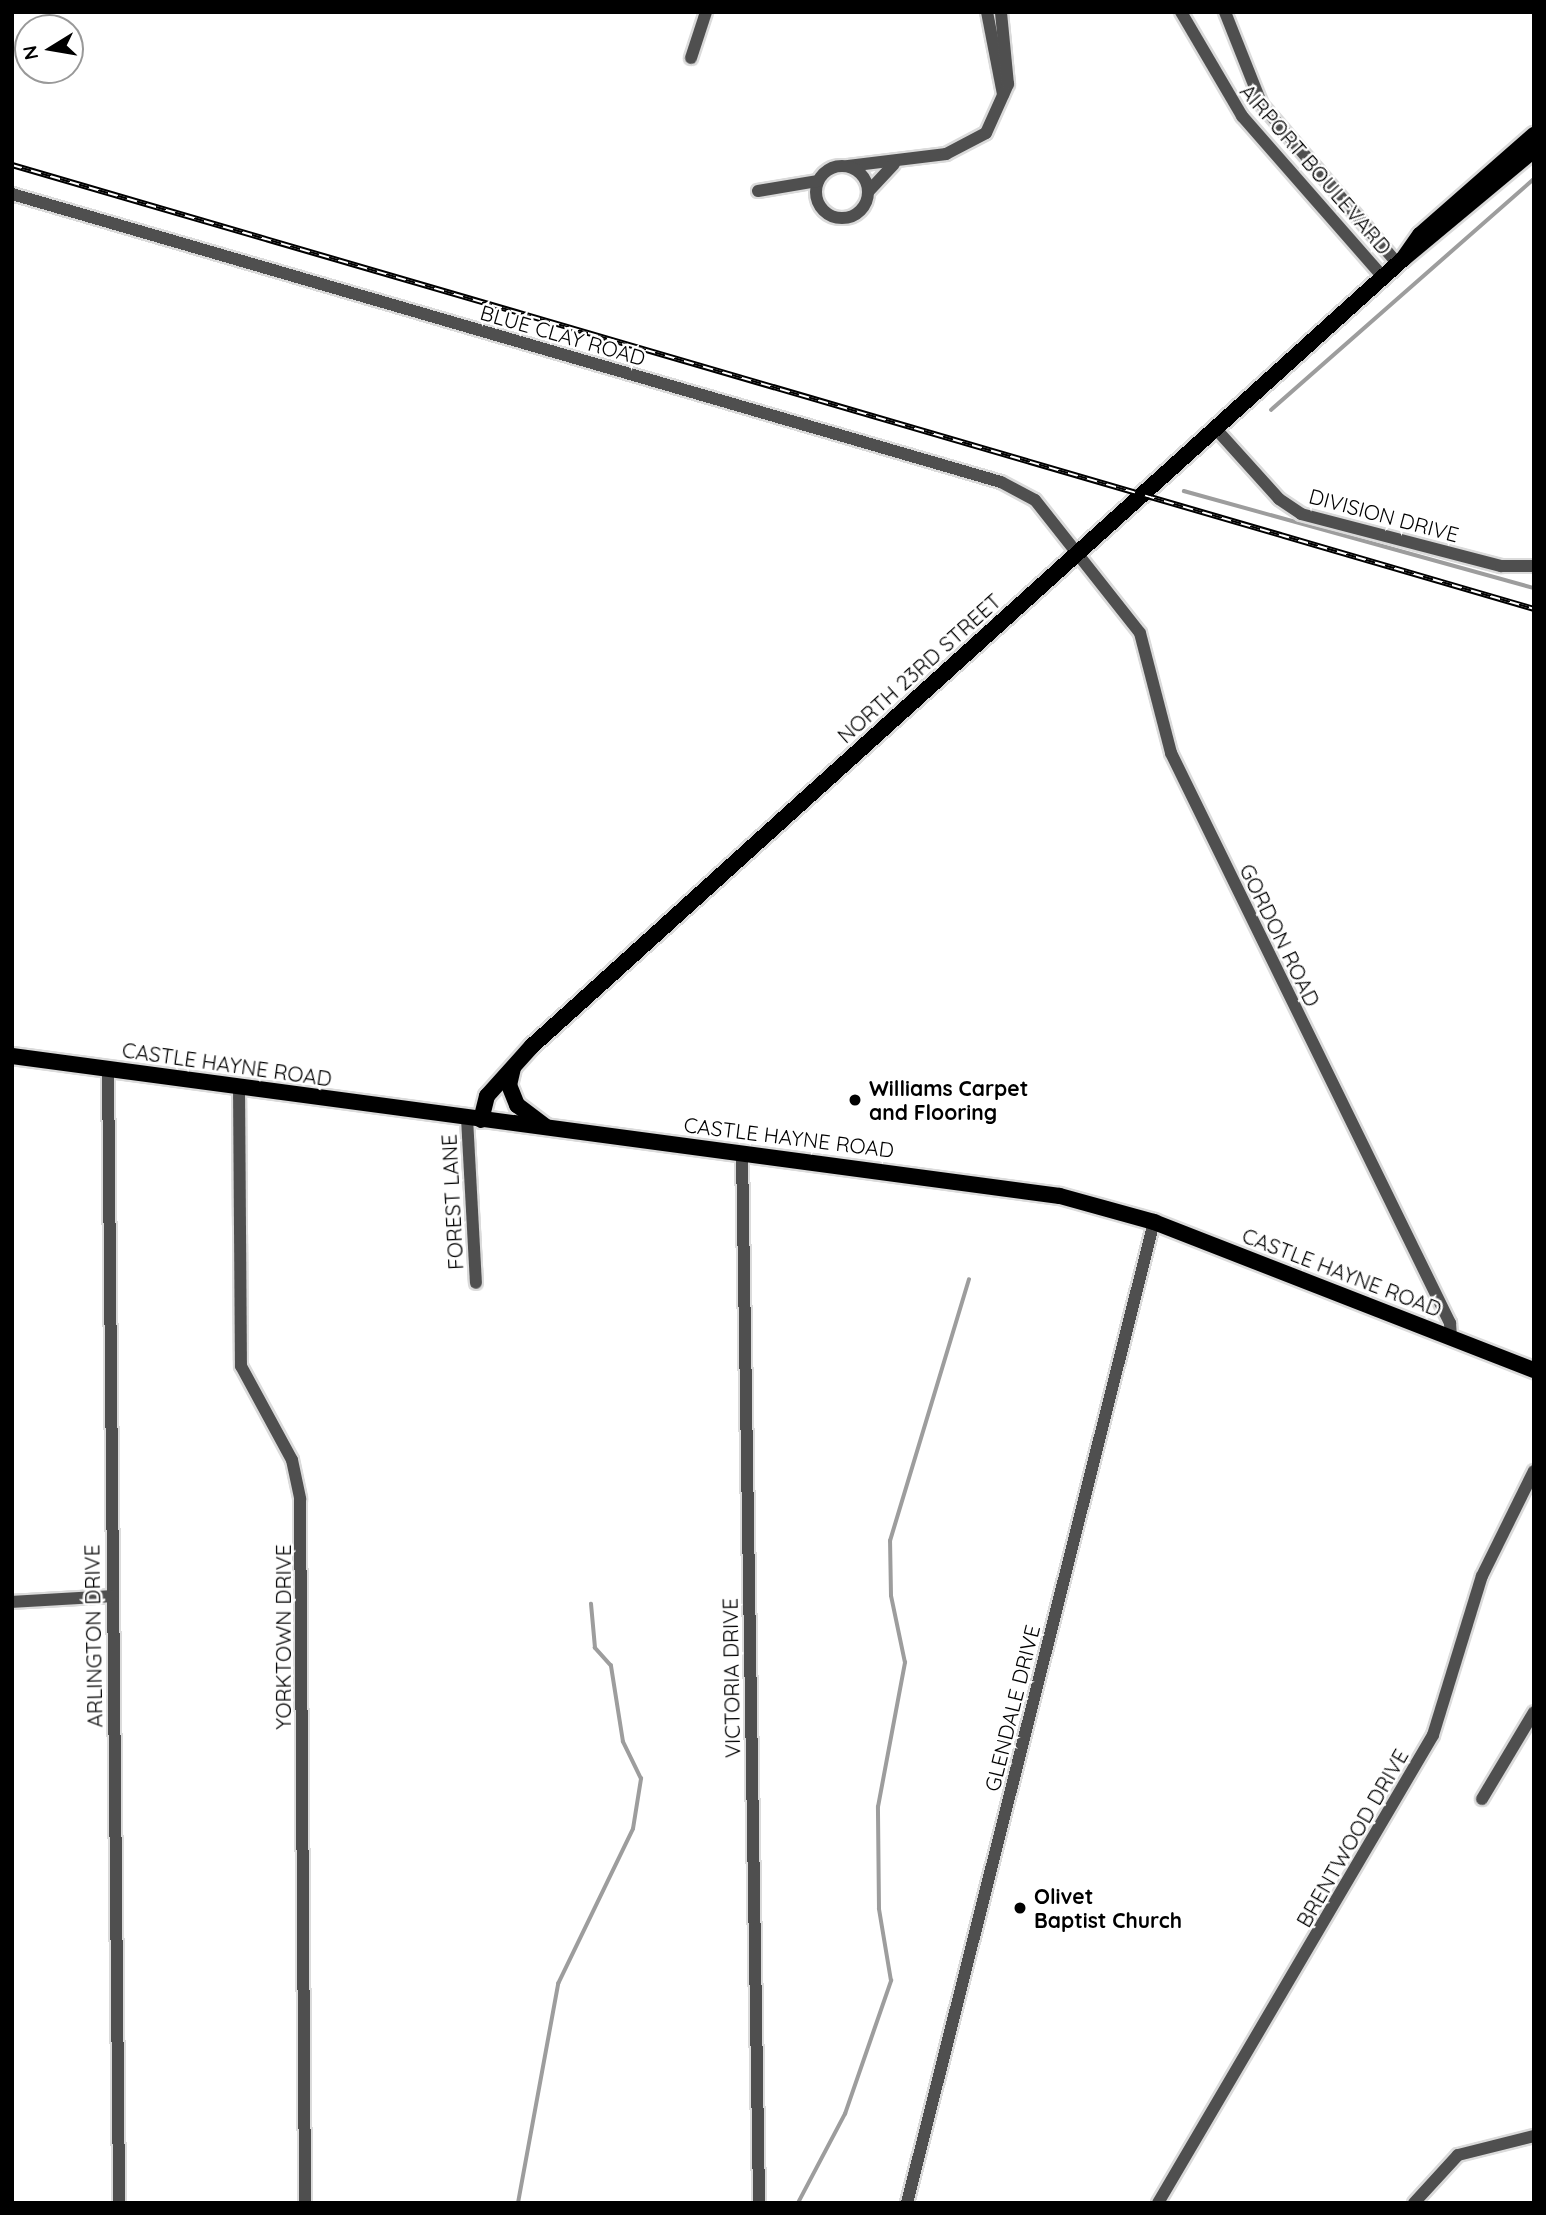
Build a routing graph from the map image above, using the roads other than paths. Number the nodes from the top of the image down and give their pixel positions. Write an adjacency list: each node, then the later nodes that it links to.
1 (706, 12): 6 (street)
2 (987, 12): 7 (street)
3 (1001, 12): 7 (street)
4 (1181, 12): 17 (street, AIRPORT BOULEVARD)
5 (1225, 12): 16 (street, AIRPORT BOULEVARD)
6 (691, 58)
7 (1003, 98): 10 (street)
8 (1534, 135): 16 (main road, NORTH 23RD STREET)
9 (1534, 150): 16 (main road, NORTH 23RD STREET)
10 (894, 164): 11 (street); 14 (street)
11 (848, 166): 12 (street); 14 (street)
12 (818, 181): 13 (street); 14 (street)
13 (758, 191)
14 (868, 192)
15 (12, 194): 19 (street, BLUE CLAY ROAD)
16 (1400, 261): 17 (main road, NORTH 23RD STREET)
17 (1383, 277): 18 (main road, NORTH 23RD STREET)
18 (1216, 429): 19 (main road, NORTH 23RD STREET); 20 (street, DIVISION DRIVE)
19 (1077, 553): 22 (main road, NORTH 23RD STREET); 30 (street, GORDON ROAD)
20 (1534, 566)
21 (12, 1056): 23 (main road, CASTLE HAYNE ROAD)
22 (516, 1062): 25 (main road, NORTH 23RD STREET); 26 (main road)
23 (108, 1068): 24 (main road, CASTLE HAYNE ROAD); 33 (street, ARLINGTON DRIVE)
24 (239, 1086): 25 (main road, CASTLE HAYNE ROAD); 39 (street, YORKTOWN DRIVE)
25 (474, 1119): 26 (main road, CASTLE HAYNE ROAD); 29 (street, FOREST LANE)
26 (551, 1130): 27 (main road, CASTLE HAYNE ROAD)
27 (741, 1152): 28 (main road, CASTLE HAYNE ROAD); 40 (street, VICTORIA DRIVE)
28 (1154, 1222): 30 (main road, CASTLE HAYNE ROAD); 41 (street, GLENDALE DRIVE)
29 (476, 1283)
30 (1451, 1337): 31 (main road, CASTLE HAYNE ROAD)
31 (1534, 1370)
32 (1534, 1471): 42 (street, BRENTWOOD DRIVE)
33 (112, 1596): 34 (street); 38 (street, ARLINGTON DRIVE)
34 (12, 1602)
35 (1534, 1712): 36 (street)
36 (1482, 1799)
37 (1534, 2136): 43 (street)
38 (119, 2203)
39 (305, 2203)
40 (759, 2203)
41 (906, 2203)
42 (1158, 2203)
43 (1414, 2203)

